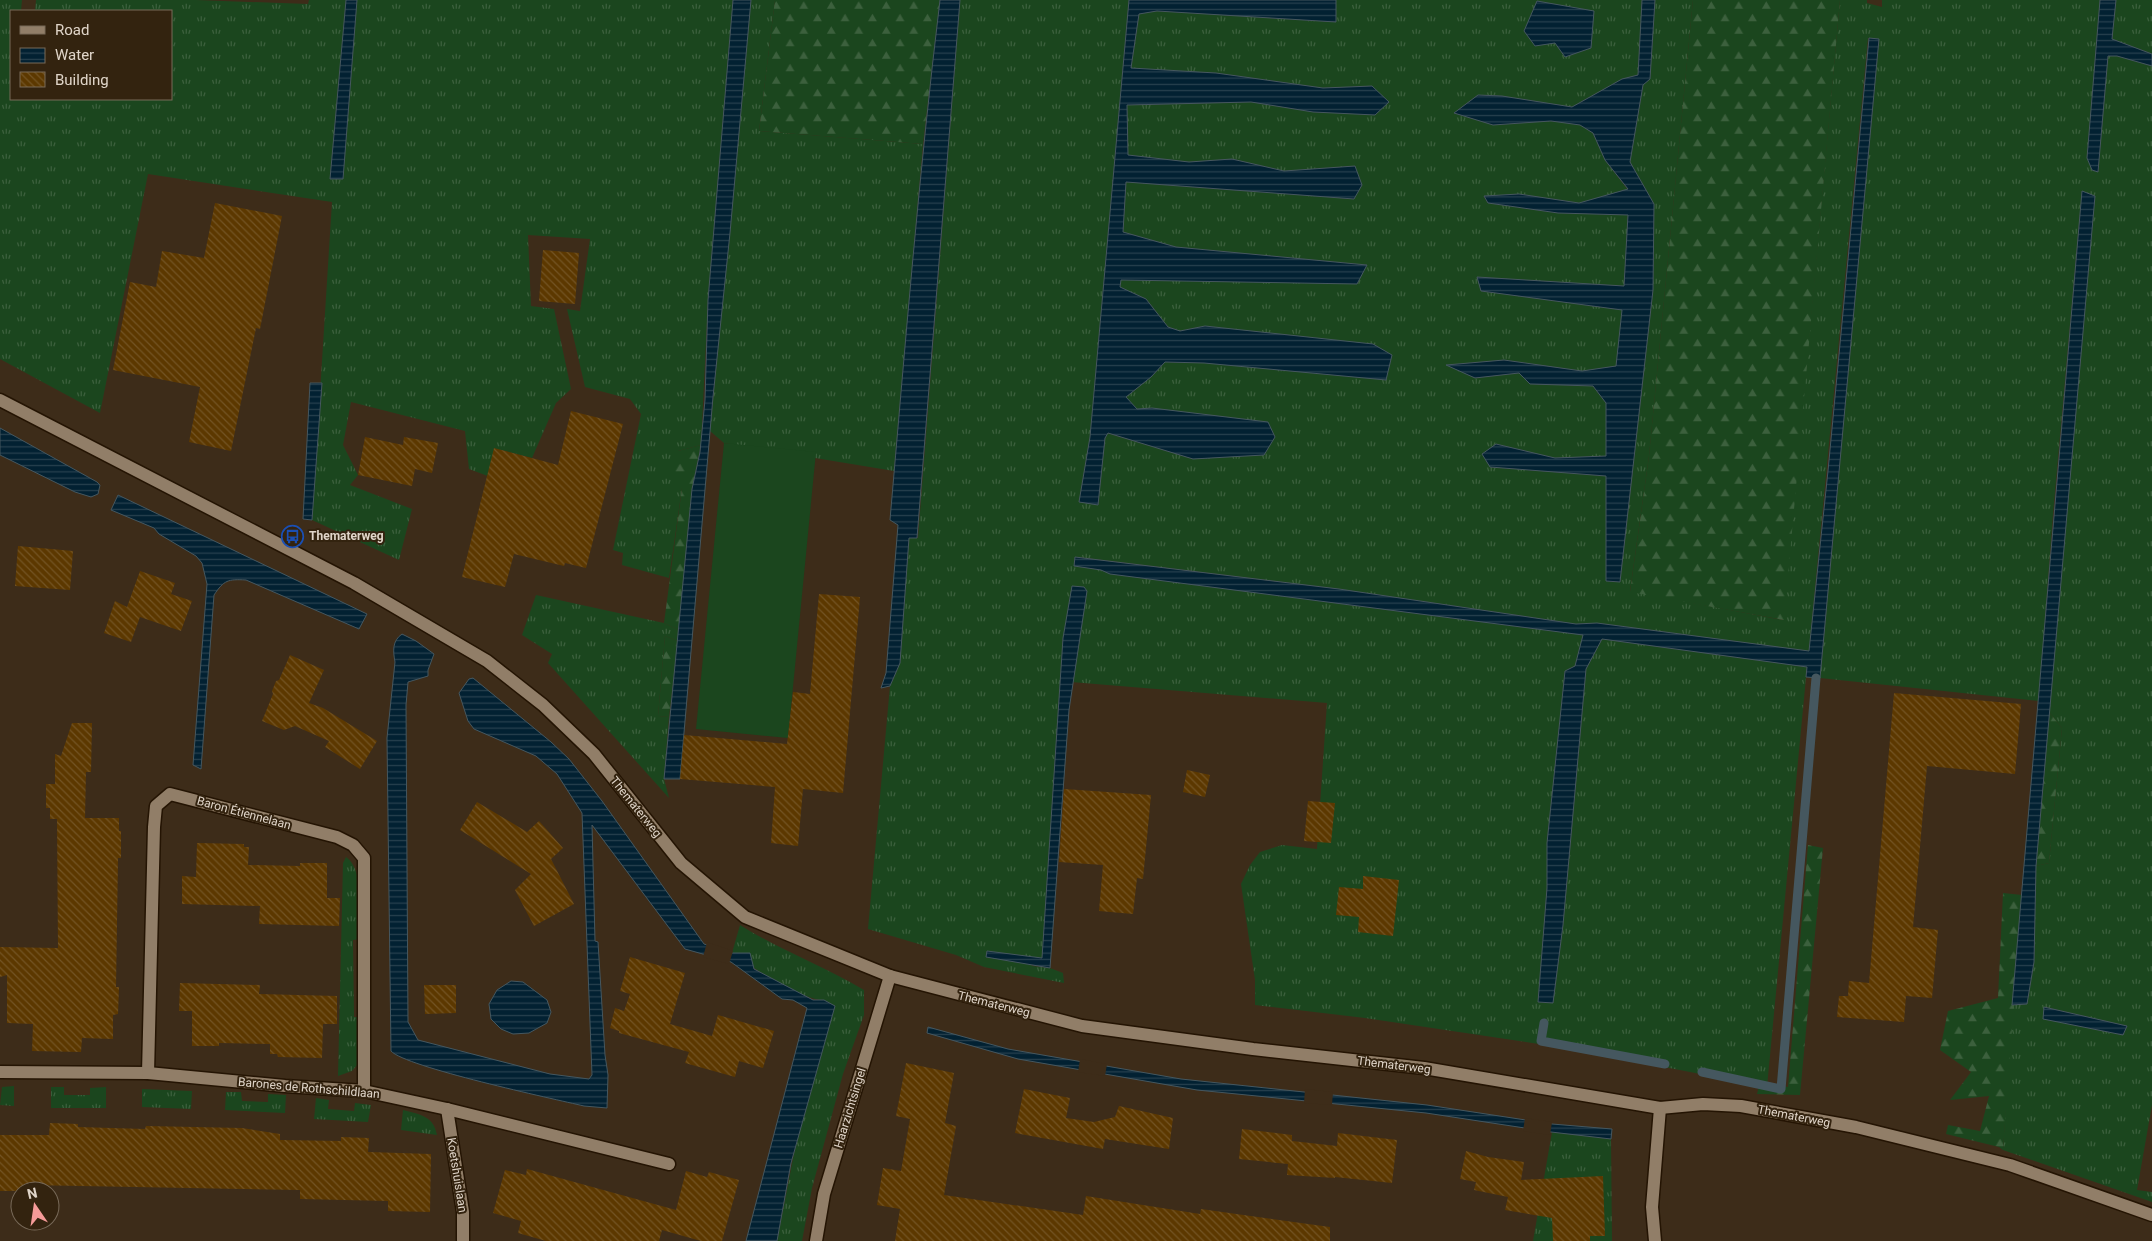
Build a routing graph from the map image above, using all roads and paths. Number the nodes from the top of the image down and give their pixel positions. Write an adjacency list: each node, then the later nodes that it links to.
1 (0, 400): 2 (street, Thematerweg)
2 (890, 976): 6 (street, Thematerweg); 11 (street, Haarzichtsingel)
3 (0, 1072): 4 (street, Barones de Rothschildlaan)
4 (148, 1073): 5 (street, Barones de Rothschildlaan); 5 (street, Baron Étiennelaan)
5 (364, 1091): 7 (street, Barones de Rothschildlaan)
6 (1660, 1108): 9 (street, Thematerweg); 12 (street)
7 (447, 1109): 8 (street, Barones de Rothschildlaan); 10 (street, Koetshuislaan)
8 (669, 1164)
9 (2152, 1215)
10 (463, 1241)
11 (816, 1241)
12 (1655, 1241)

